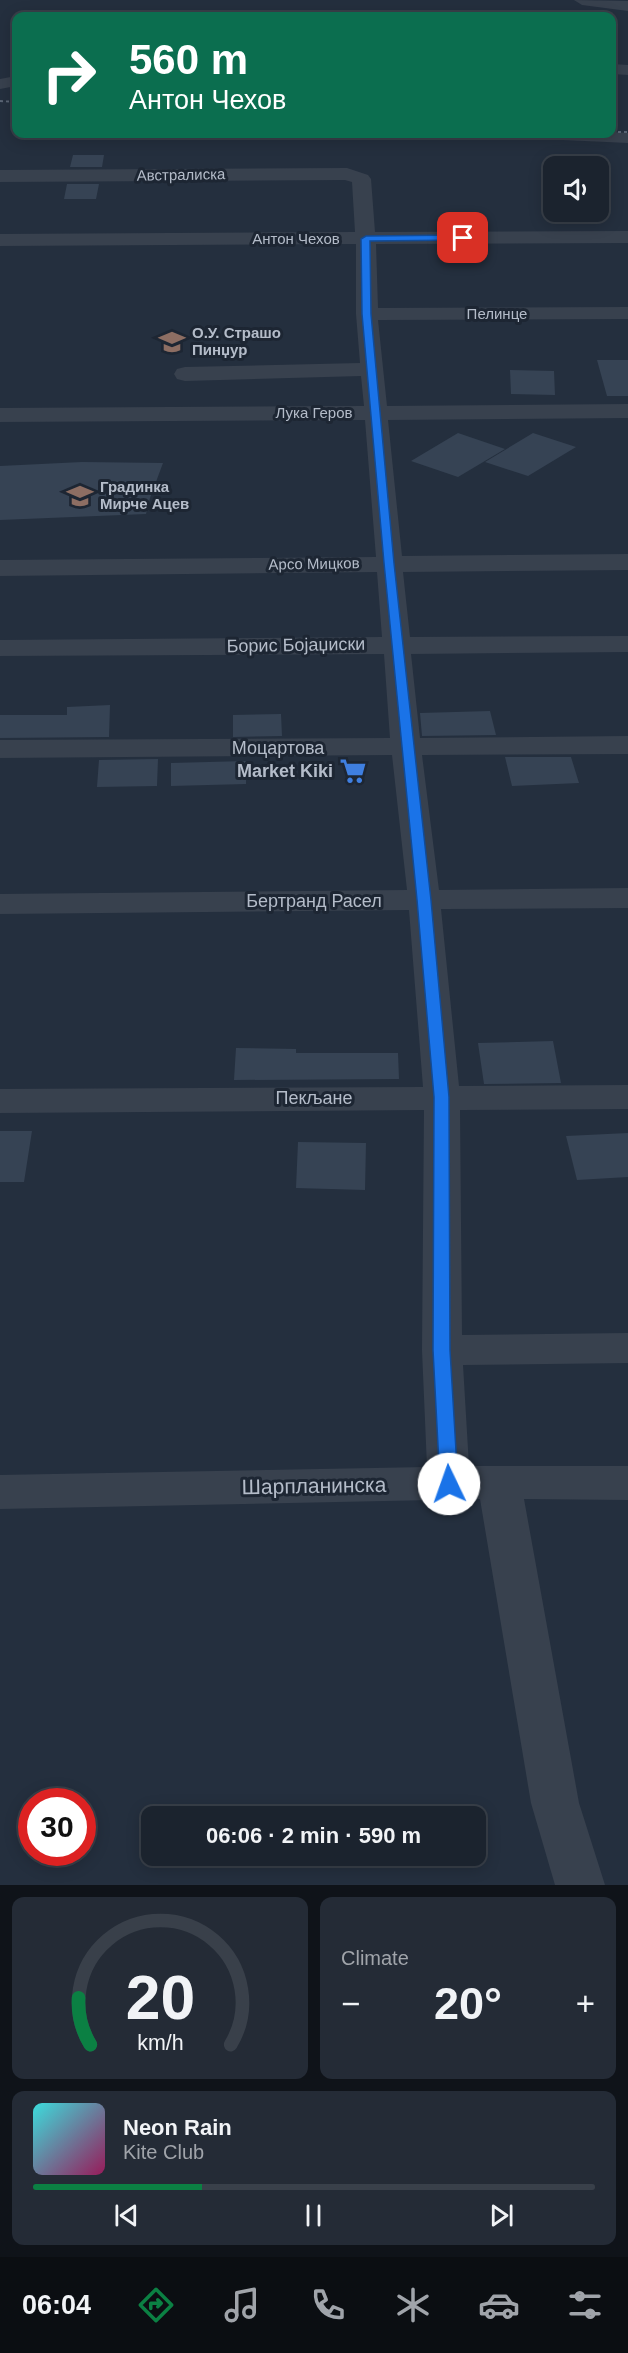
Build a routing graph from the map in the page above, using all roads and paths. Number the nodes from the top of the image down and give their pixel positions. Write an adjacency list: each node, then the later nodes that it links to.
1 (582, 0): 2 (street)
2 (628, 6)
3 (0, 176): 5 (street, Австралиска)
4 (628, 237): 5 (street, Антон Чехов)
5 (366, 239): 6 (street, Антон Чехов); 8 (street)
6 (0, 240)
7 (628, 313): 8 (street, Пелинце)
8 (367, 314): 9 (street)
9 (372, 369): 10 (street); 12 (street)
10 (185, 374)
11 (628, 411): 12 (street, Лука Геров)
12 (376, 413): 13 (street, Лука Геров); 15 (street)
13 (0, 415)
14 (628, 562): 15 (street, Арсо Мицков)
15 (389, 563): 16 (street, Арсо Мицков); 18 (street)
16 (0, 568)
17 (628, 644): 18 (street, Борис Бојаџиски)
18 (399, 645): 19 (street, Борис Бојаџиски); 21 (street)
19 (0, 648)
20 (628, 745): 21 (street, Моцартова)
21 (406, 748): 22 (street, Моцартова); 24 (street)
22 (0, 749)
23 (628, 898): 24 (street, Бертранд Расел)
24 (424, 900): 25 (street, Бертранд Расел); 26 (street)
25 (0, 904)
26 (442, 1097): 27 (street, Пекљане); 28 (street, Пекљане); 30 (street)
27 (628, 1097)
28 (0, 1101)
29 (628, 1348): 30 (street)
30 (442, 1350): 33 (street)
31 (499, 1482): 32 (street, Шарпланинска); 33 (street, Шарпланинска); 35 (street)
32 (628, 1483)
33 (449, 1484): 34 (street, Шарпланинска)
34 (0, 1492)
35 (580, 1885)

